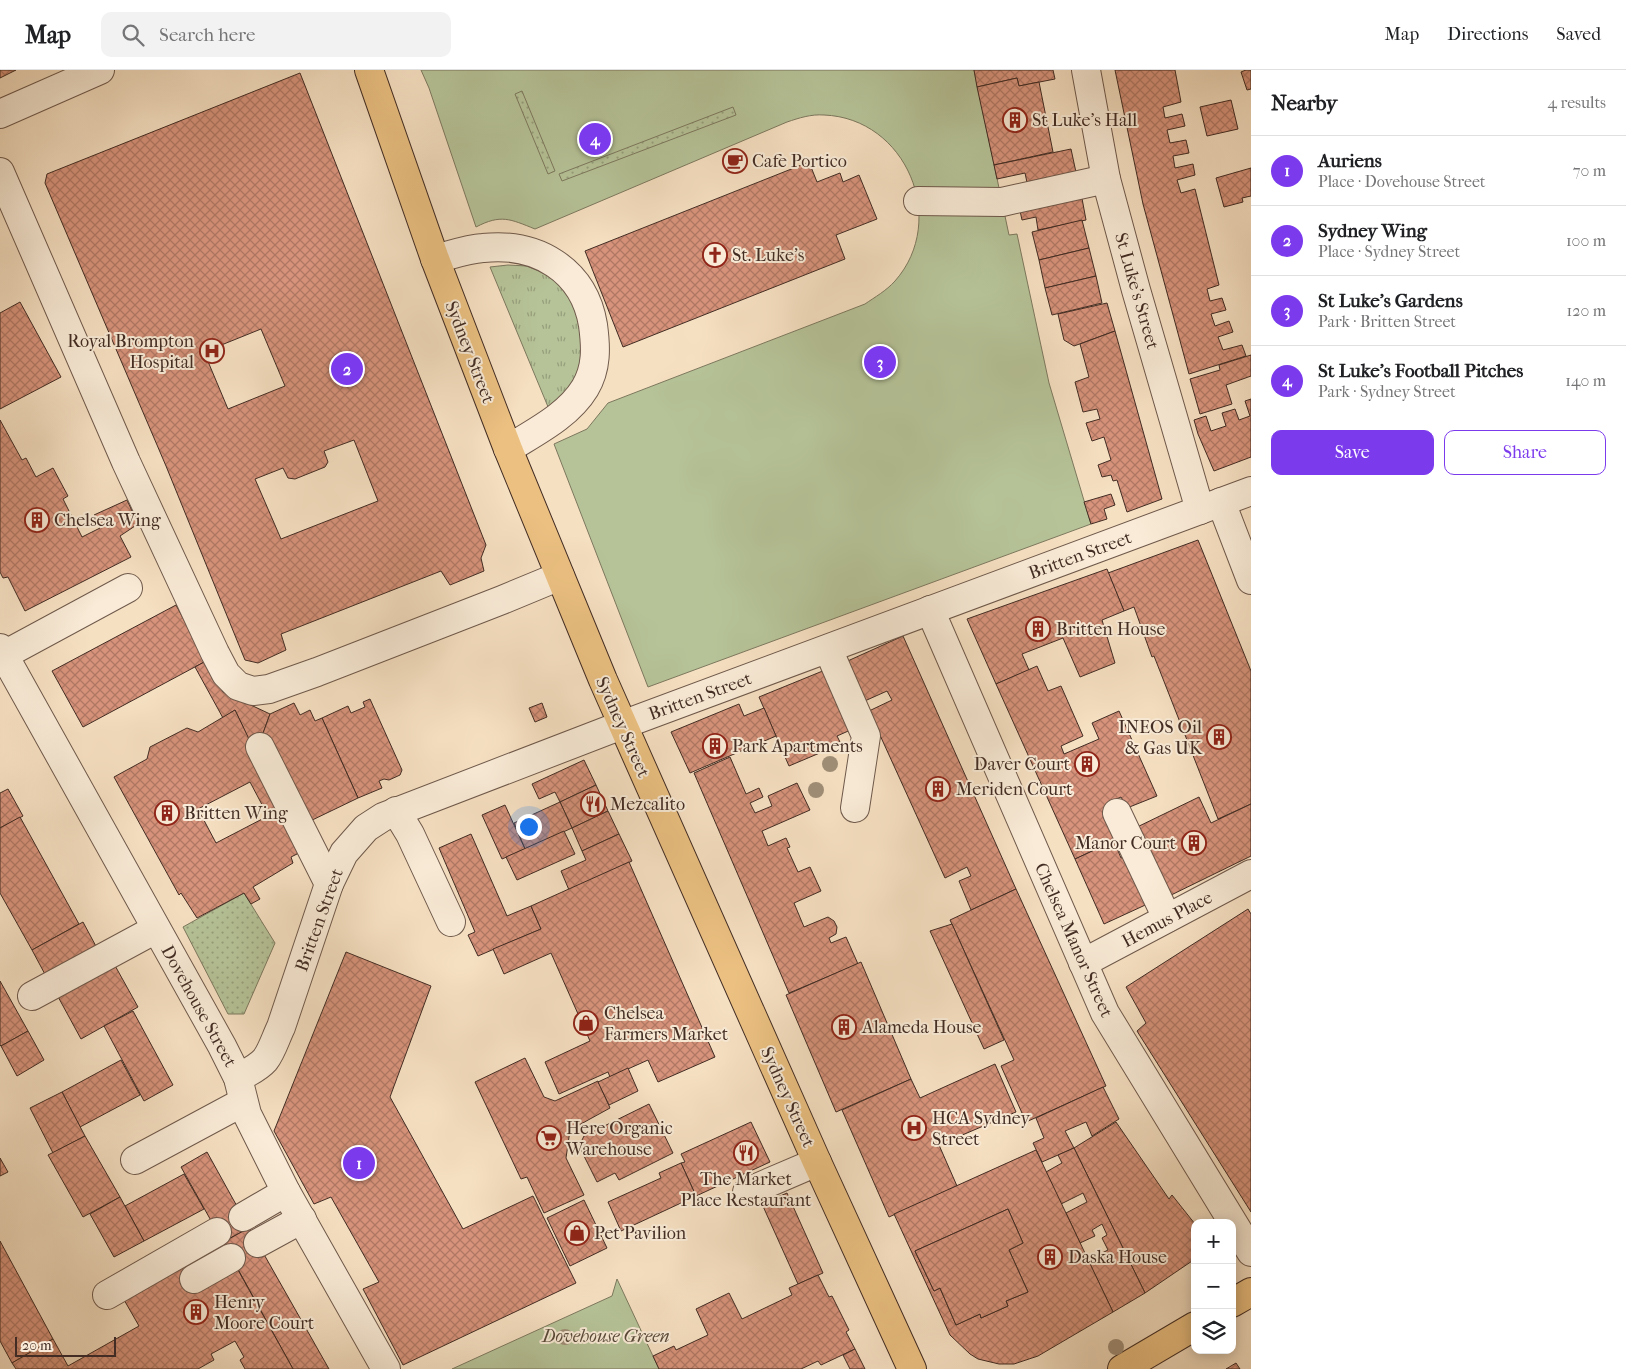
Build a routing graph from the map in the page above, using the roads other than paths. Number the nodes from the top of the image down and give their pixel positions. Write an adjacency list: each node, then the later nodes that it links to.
1 (370, 70): 8 (main road, Sydney Street)
2 (1086, 70): 6 (street, St Luke's Street)
3 (83, 73): 4 (street)
4 (0, 114)
5 (0, 172): 12 (street)
6 (1106, 179): 7 (street); 11 (street, St Luke's Street)
7 (918, 201)
8 (435, 259): 9 (main road, Sydney Street); 9 (street)
9 (508, 449): 12 (main road, Sydney Street)
10 (1251, 491): 11 (street, Britten Street)
11 (1210, 506): 13 (street, St Luke's Street); 15 (street, Britten Street)
12 (560, 576): 18 (main road, Sydney Street)
13 (1251, 580)
14 (128, 588): 17 (street)
15 (930, 610): 16 (street, Britten Street); 28 (street, Chelsea Manor Street)
16 (828, 648): 18 (street, Britten Street); 20 (street)
17 (2, 651): 27 (street, Dovehouse Street)
18 (622, 725): 21 (street, Britten Street); 32 (main road, Sydney Street)
19 (260, 747): 24 (street)
20 (856, 808)
21 (396, 811): 24 (street, Britten Street); 26 (street)
22 (1117, 813): 25 (street)
23 (1251, 874): 25 (street, Hemus Place)
24 (329, 884): 30 (street, Britten Street)
25 (1167, 918): 28 (street, Hemus Place)
26 (451, 922)
27 (156, 929): 29 (street); 30 (street, Dovehouse Street)
28 (1082, 963): 39 (street, Chelsea Manor Street)
29 (32, 996)
30 (240, 1090): 31 (street, Britten Street); 33 (street, Dovehouse Street)
31 (135, 1160)
32 (817, 1162): 34 (street); 45 (main road, Sydney Street)
33 (286, 1192): 35 (street); 36 (street, Dovehouse Street)
34 (747, 1192)
35 (243, 1217)
36 (302, 1219): 38 (street); 44 (street, Dovehouse Street)
37 (217, 1232): 42 (street)
38 (258, 1243)
39 (1251, 1252)
40 (231, 1258): 41 (street)
41 (194, 1279)
42 (107, 1295)
43 (1191, 1328): 46 (main road)
44 (386, 1369)
45 (912, 1369)
46 (1122, 1369)

